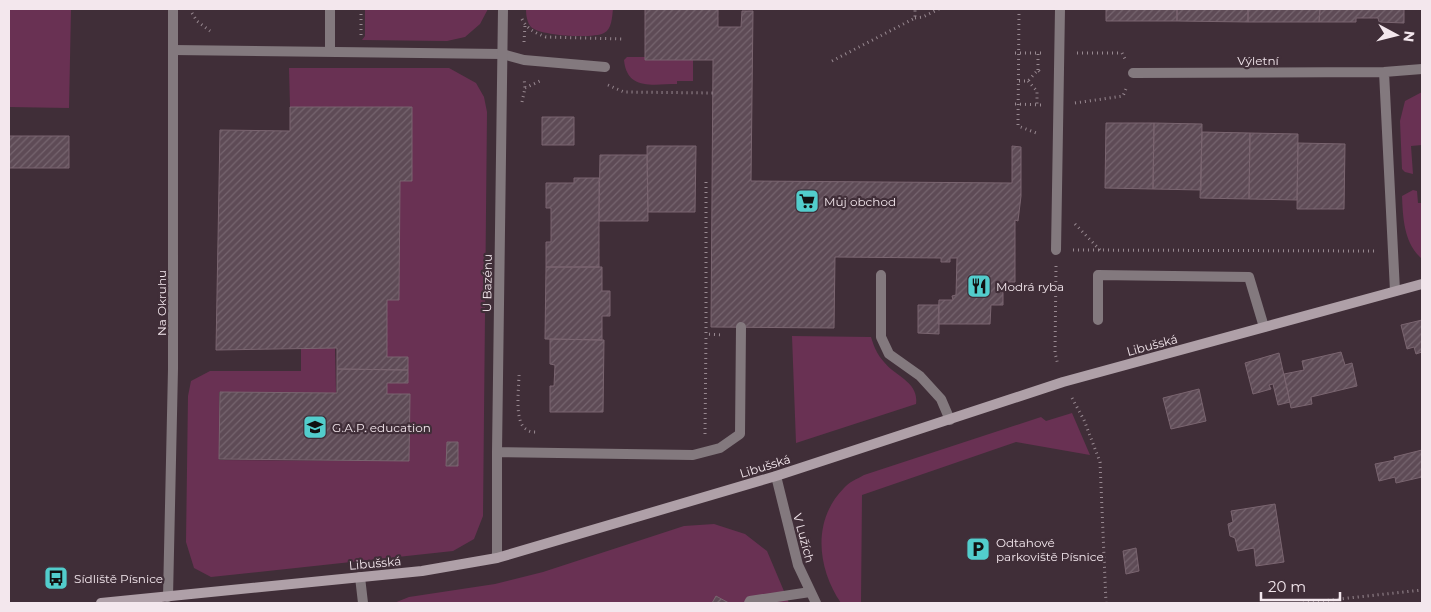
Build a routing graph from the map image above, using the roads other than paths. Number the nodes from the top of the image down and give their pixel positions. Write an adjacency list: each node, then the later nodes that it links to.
1 (173, 9): 5 (street, Na Okruhu)
2 (330, 9): 6 (street)
3 (503, 9): 7 (street, U Bazénu)
4 (1060, 9): 12 (street)
5 (173, 50): 6 (street); 25 (street, Na Okruhu)
6 (330, 52): 7 (street)
7 (502, 54): 8 (street); 20 (street, U Bazénu)
8 (605, 67)
9 (1422, 69): 10 (street, Výletní)
10 (1384, 72): 11 (street, Výletní); 15 (street)
11 (1133, 73)
12 (1056, 250)
13 (881, 275): 19 (street)
14 (1422, 284): 15 (main road, Libušská)
15 (1395, 291): 17 (main road, Libušská)
16 (1098, 320): 17 (street)
17 (1264, 327): 19 (main road, Libušská)
18 (741, 331): 20 (street)
19 (950, 420): 21 (main road, Libušská)
20 (497, 452): 22 (street, U Bazénu)
21 (776, 476): 22 (main road, Libušská); 24 (street, V Lužích)
22 (497, 558): 23 (main road, Libušská)
23 (360, 577): 25 (main road, Libušská); 27 (street)
24 (810, 592): 28 (street); 29 (street, V Lužích)
25 (165, 600): 26 (main road, Libušská)
26 (101, 603)
27 (363, 603)
28 (749, 603)
29 (816, 603)

